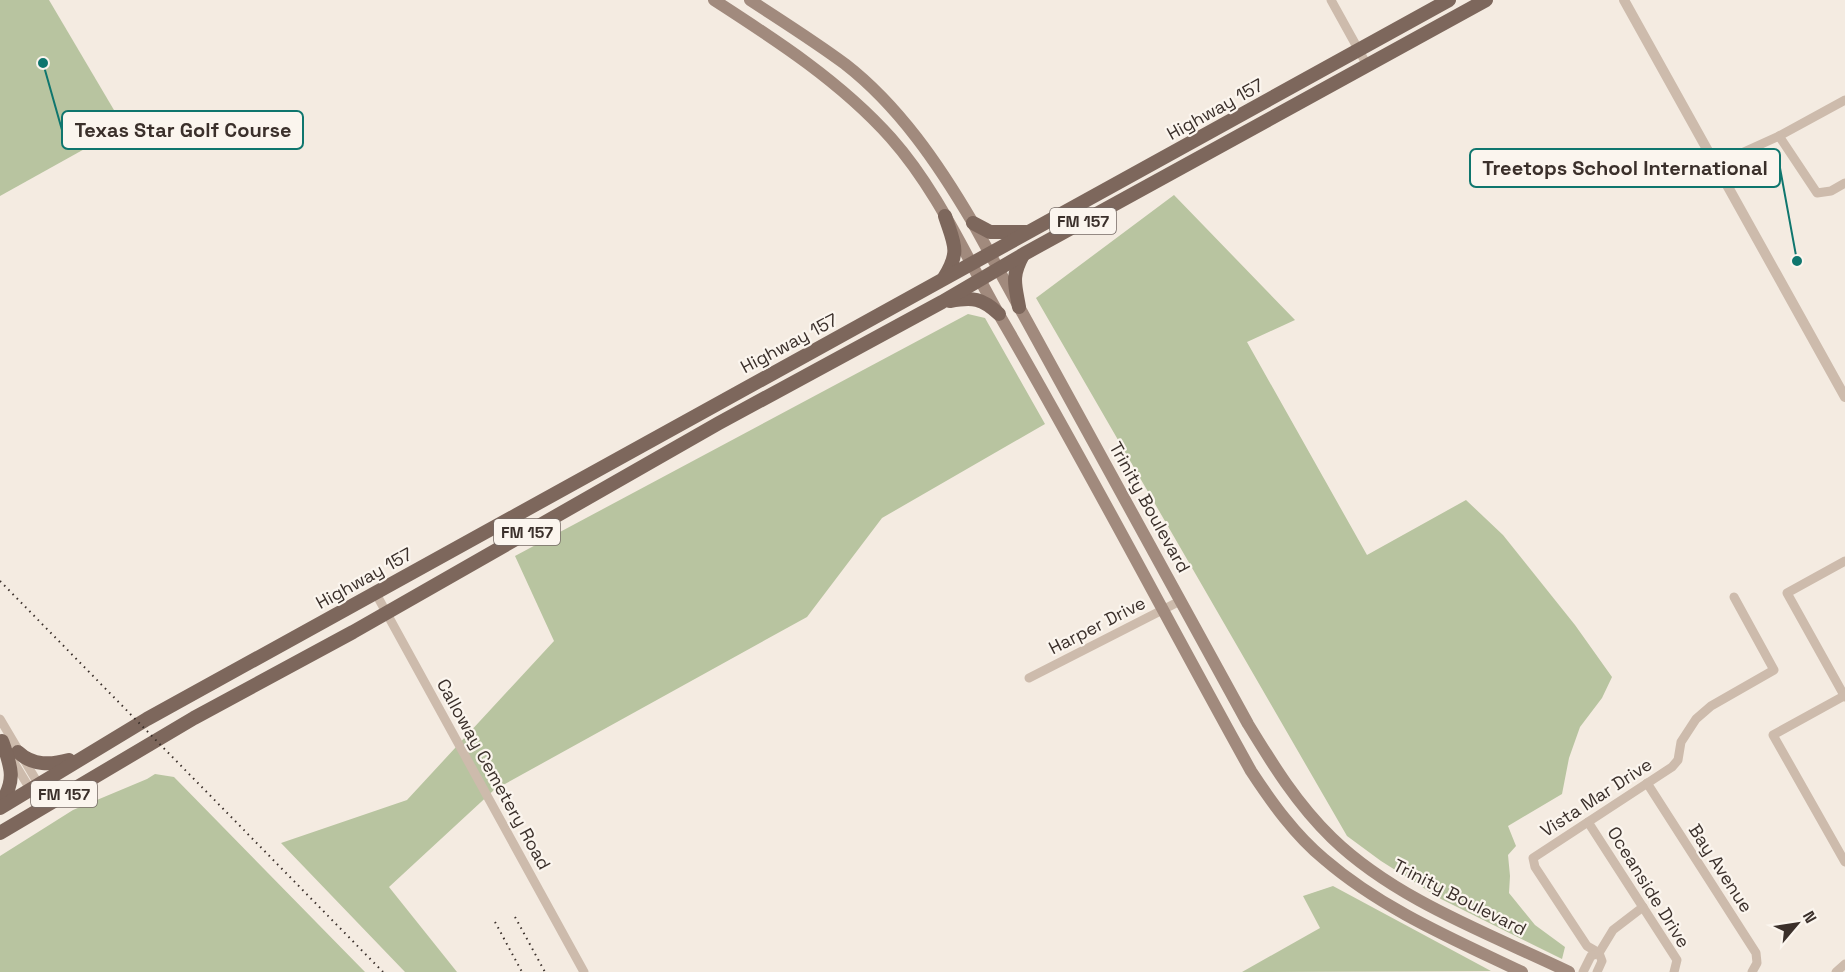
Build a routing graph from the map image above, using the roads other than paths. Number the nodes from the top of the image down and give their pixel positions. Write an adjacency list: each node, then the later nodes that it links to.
1 (750, 0): 14 (main road, Trinity Boulevard)
2 (1331, 0): 7 (street)
3 (1449, 0): 7 (main road, Highway 157 / FM 157)
4 (1486, 0): 8 (main road, Highway 157 / FM 157)
5 (1624, 0): 11 (street)
6 (723, 2): 13 (main road, Trinity Boulevard)
7 (1358, 49): 8 (street); 15 (main road, Highway 157 / FM 157)
8 (1367, 65): 17 (main road, Highway 157 / FM 157)
9 (1845, 100): 10 (street)
10 (1779, 136): 11 (street); 12 (street)
11 (1715, 165): 25 (street)
12 (1845, 183)
13 (945, 216): 18 (main road, Trinity Boulevard); 20 (main road)
14 (973, 223): 15 (main road); 16 (main road, Trinity Boulevard)
15 (1028, 232): 16 (main road, Highway 157 / FM 157)
16 (989, 254): 18 (main road, Highway 157 / FM 157); 19 (main road, Trinity Boulevard)
17 (1024, 254): 19 (main road, Highway 157 / FM 157); 23 (main road)
18 (972, 264): 20 (main road, Highway 157 / FM 157); 21 (main road, Trinity Boulevard)
19 (998, 270): 21 (main road, Highway 157 / FM 157); 23 (main road, Trinity Boulevard)
20 (942, 281): 26 (main road, Highway 157 / FM 157)
21 (981, 281): 22 (main road, Highway 157 / FM 157); 24 (main road, Trinity Boulevard)
22 (942, 302): 24 (main road); 27 (main road, Highway 157 / FM 157)
23 (1019, 307): 28 (main road, Trinity Boulevard)
24 (999, 314): 29 (main road, Trinity Boulevard)
25 (1845, 397)
26 (721, 401): 27 (main road); 31 (main road, Highway 157 / FM 157)
27 (729, 417): 35 (main road, Highway 157 / FM 157)
28 (1081, 419): 29 (main road); 33 (main road, Trinity Boulevard)
29 (1064, 429): 34 (main road, Trinity Boulevard)
30 (1845, 561): 37 (street)
31 (375, 592): 35 (street, Calloway Cemetery Road); 41 (main road, Highway 157 / FM 157)
32 (1734, 597): 42 (street, Vista Mar Drive)
33 (1180, 601): 34 (street, Harper Drive); 54 (main road, Trinity Boulevard)
34 (1163, 610): 36 (street, Harper Drive); 53 (main road, Trinity Boulevard)
35 (386, 612): 44 (main road, Highway 157 / FM 157); 52 (street, Calloway Cemetery Road)
36 (1029, 678)
37 (1845, 696): 48 (street)
38 (0, 719): 40 (street)
39 (1, 740): 43 (street); 45 (main road)
40 (18, 752): 41 (main road); 43 (street)
41 (94, 752): 43 (main road, FM 157)
42 (1647, 783): 46 (street, Vista Mar Drive); 58 (street, Bay Avenue)
43 (34, 787): 44 (street); 45 (main road, FM 157)
44 (45, 805): 47 (main road, FM 157)
45 (0, 806)
46 (1588, 822): 49 (street, Oceanside Drive); 50 (street, Vista Mar Drive)
47 (0, 833)
48 (1845, 862)
49 (1643, 907): 50 (street); 57 (street, Oceanside Drive)
50 (1599, 953): 55 (street); 56 (street)
51 (1845, 964): 59 (street)
52 (584, 972)
53 (1522, 972)
54 (1569, 972)
55 (1583, 972)
56 (1597, 972)
57 (1674, 972)
58 (1752, 972)
59 (1836, 972)

